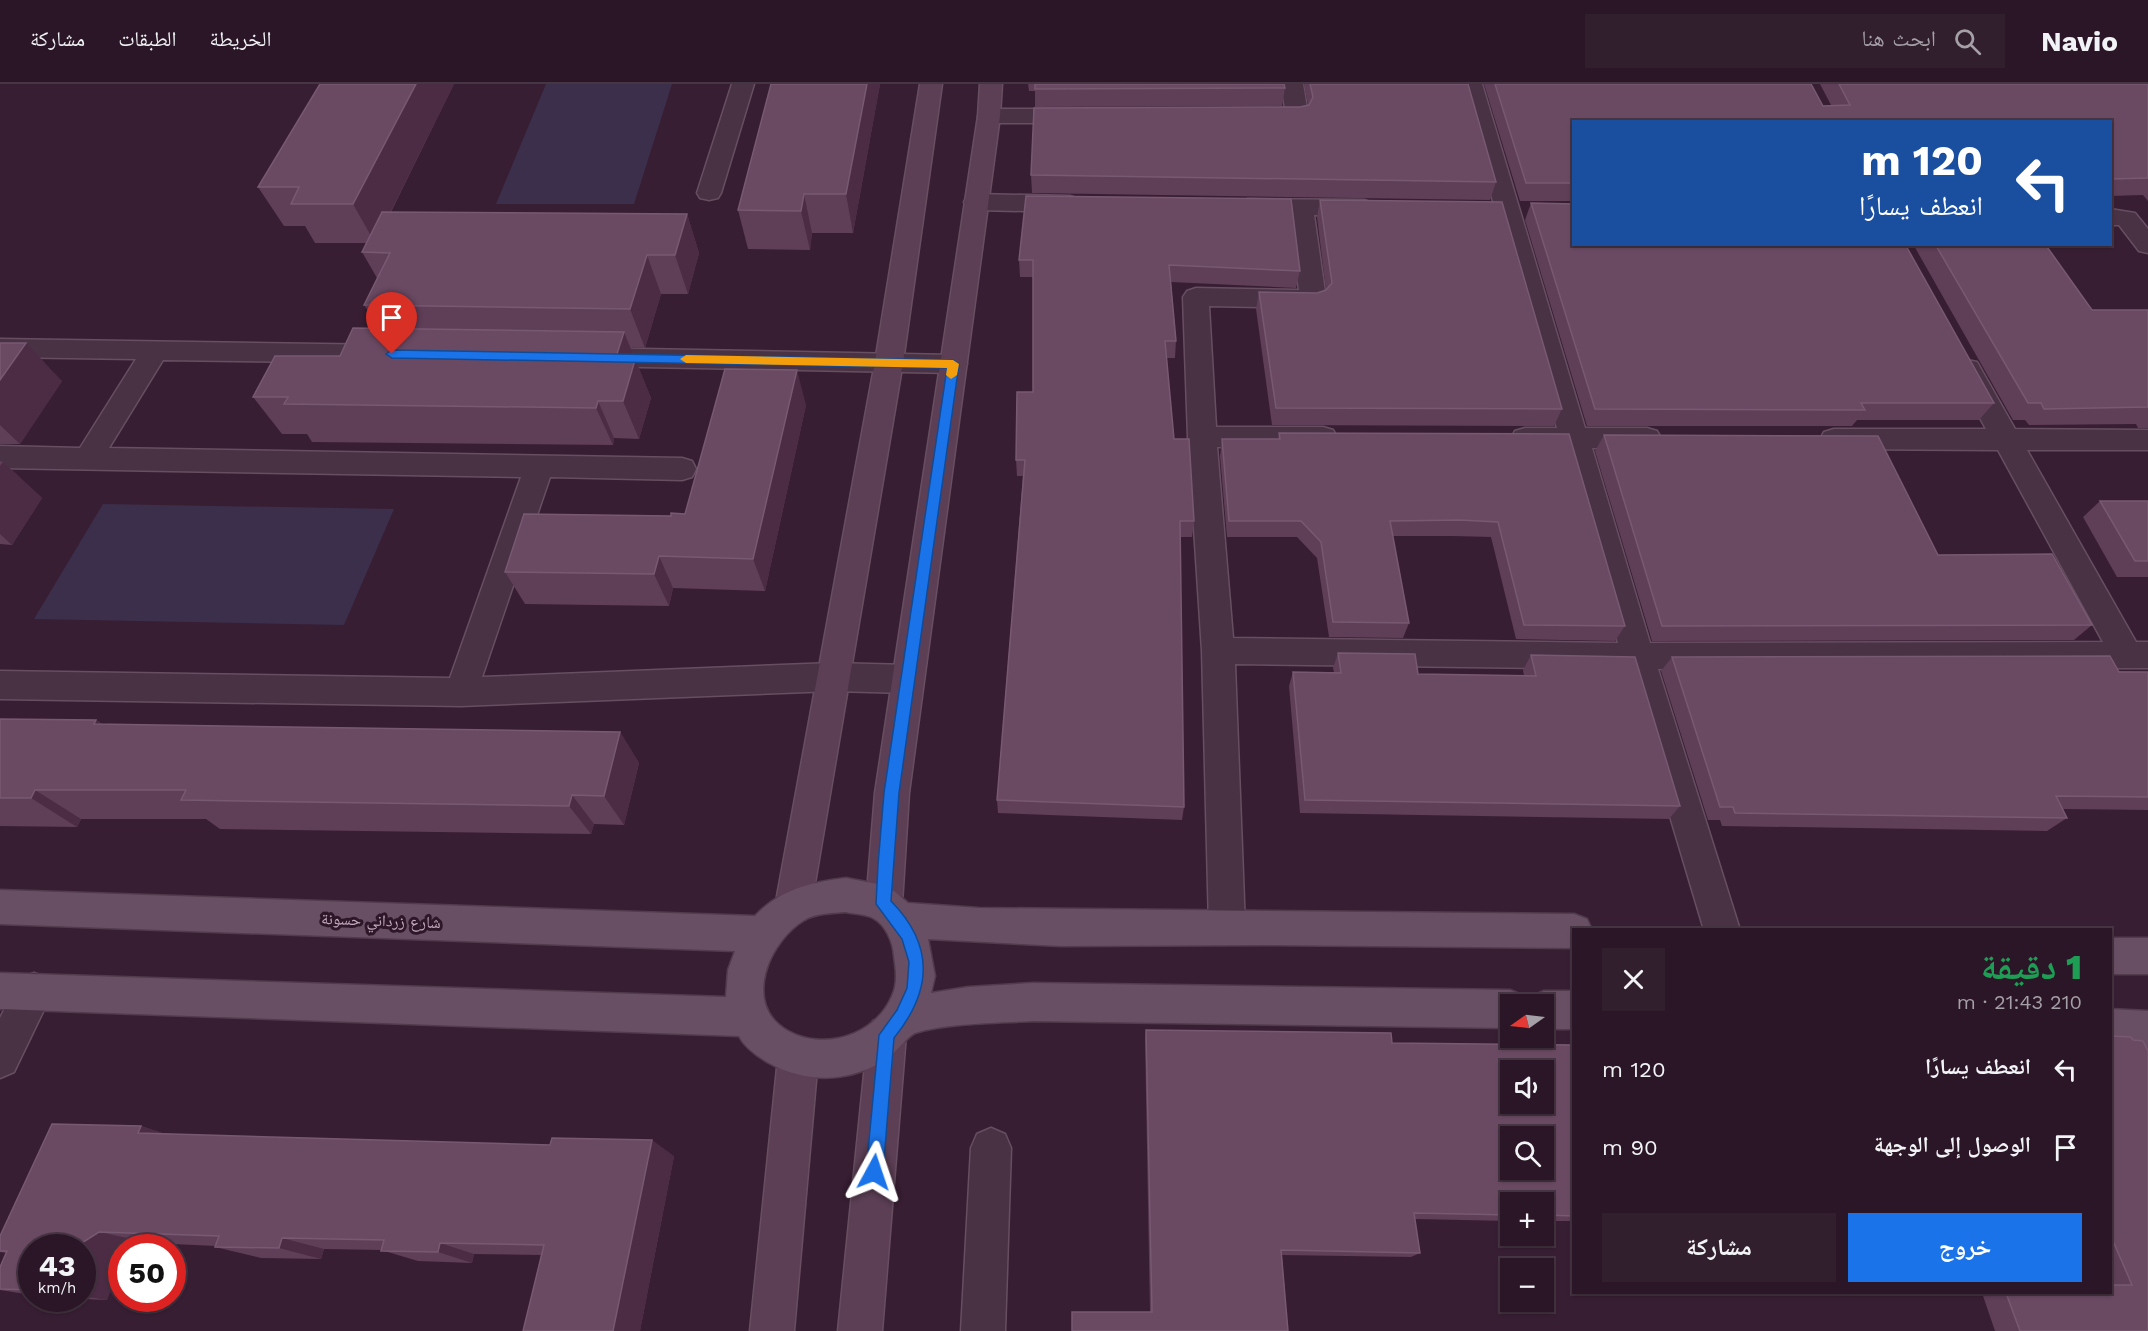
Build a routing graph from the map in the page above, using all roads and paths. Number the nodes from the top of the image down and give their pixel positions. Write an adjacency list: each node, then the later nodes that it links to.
1 (743, 84): 9 (street)
2 (931, 84): 22 (street)
3 (991, 84): 7 (street)
4 (1292, 84): 6 (street)
5 (1471, 84): 27 (street)
6 (1238, 115)
7 (989, 116): 8 (street); 10 (street)
8 (1096, 116)
9 (709, 193)
10 (976, 202): 11 (street); 23 (street)
11 (1092, 204)
12 (1220, 206): 13 (street)
13 (1302, 207): 14 (street); 24 (street)
14 (1382, 209)
15 (2112, 218): 16 (street)
16 (2148, 245)
17 (1954, 347): 30 (street)
18 (0, 348): 19 (street)
19 (155, 351): 20 (street); 33 (street)
20 (416, 355)
21 (569, 357): 22 (street)
22 (889, 362): 23 (street); 39 (street)
23 (953, 364): 40 (street)
24 (1202, 437): 25 (street); 36 (street)
25 (1353, 437)
26 (1493, 438): 27 (street)
27 (1574, 438): 28 (street); 38 (street)
28 (1670, 438)
29 (1802, 439): 30 (street)
30 (2006, 440): 31 (street); 37 (street)
31 (2148, 440)
32 (0, 458): 33 (street)
33 (88, 459): 34 (street)
34 (539, 466): 35 (street); 42 (street)
35 (682, 469)
36 (1218, 651): 38 (street); 46 (street)
37 (2138, 655): 38 (street)
38 (1638, 656): 47 (street)
39 (833, 677): 40 (street); 42 (street); 44 (street)
40 (908, 679): 45 (street)
41 (0, 685): 42 (street)
42 (461, 692)
43 (0, 907): 49 (main road, شارع زرداني حسونة)
44 (793, 907): 45 (main road); 49 (main road)
45 (891, 911): 46 (main road); 57 (main road)
46 (1227, 927): 48 (main road)
47 (1721, 928)
48 (1572, 931)
49 (763, 934): 56 (main road)
50 (2112, 956): 51 (main road)
51 (2148, 956)
52 (17, 991): 56 (main road); 60 (street)
53 (1500, 1009): 57 (main road)
54 (1554, 1010): 55 (main road)
55 (1572, 1010)
56 (750, 1017): 61 (main road)
57 (895, 1025): 61 (main road); 64 (street)
58 (2112, 1028): 59 (main road)
59 (2148, 1030)
60 (0, 1058)
61 (798, 1058): 63 (street)
62 (991, 1149): 65 (street)
63 (772, 1331)
64 (860, 1331)
65 (983, 1331)

